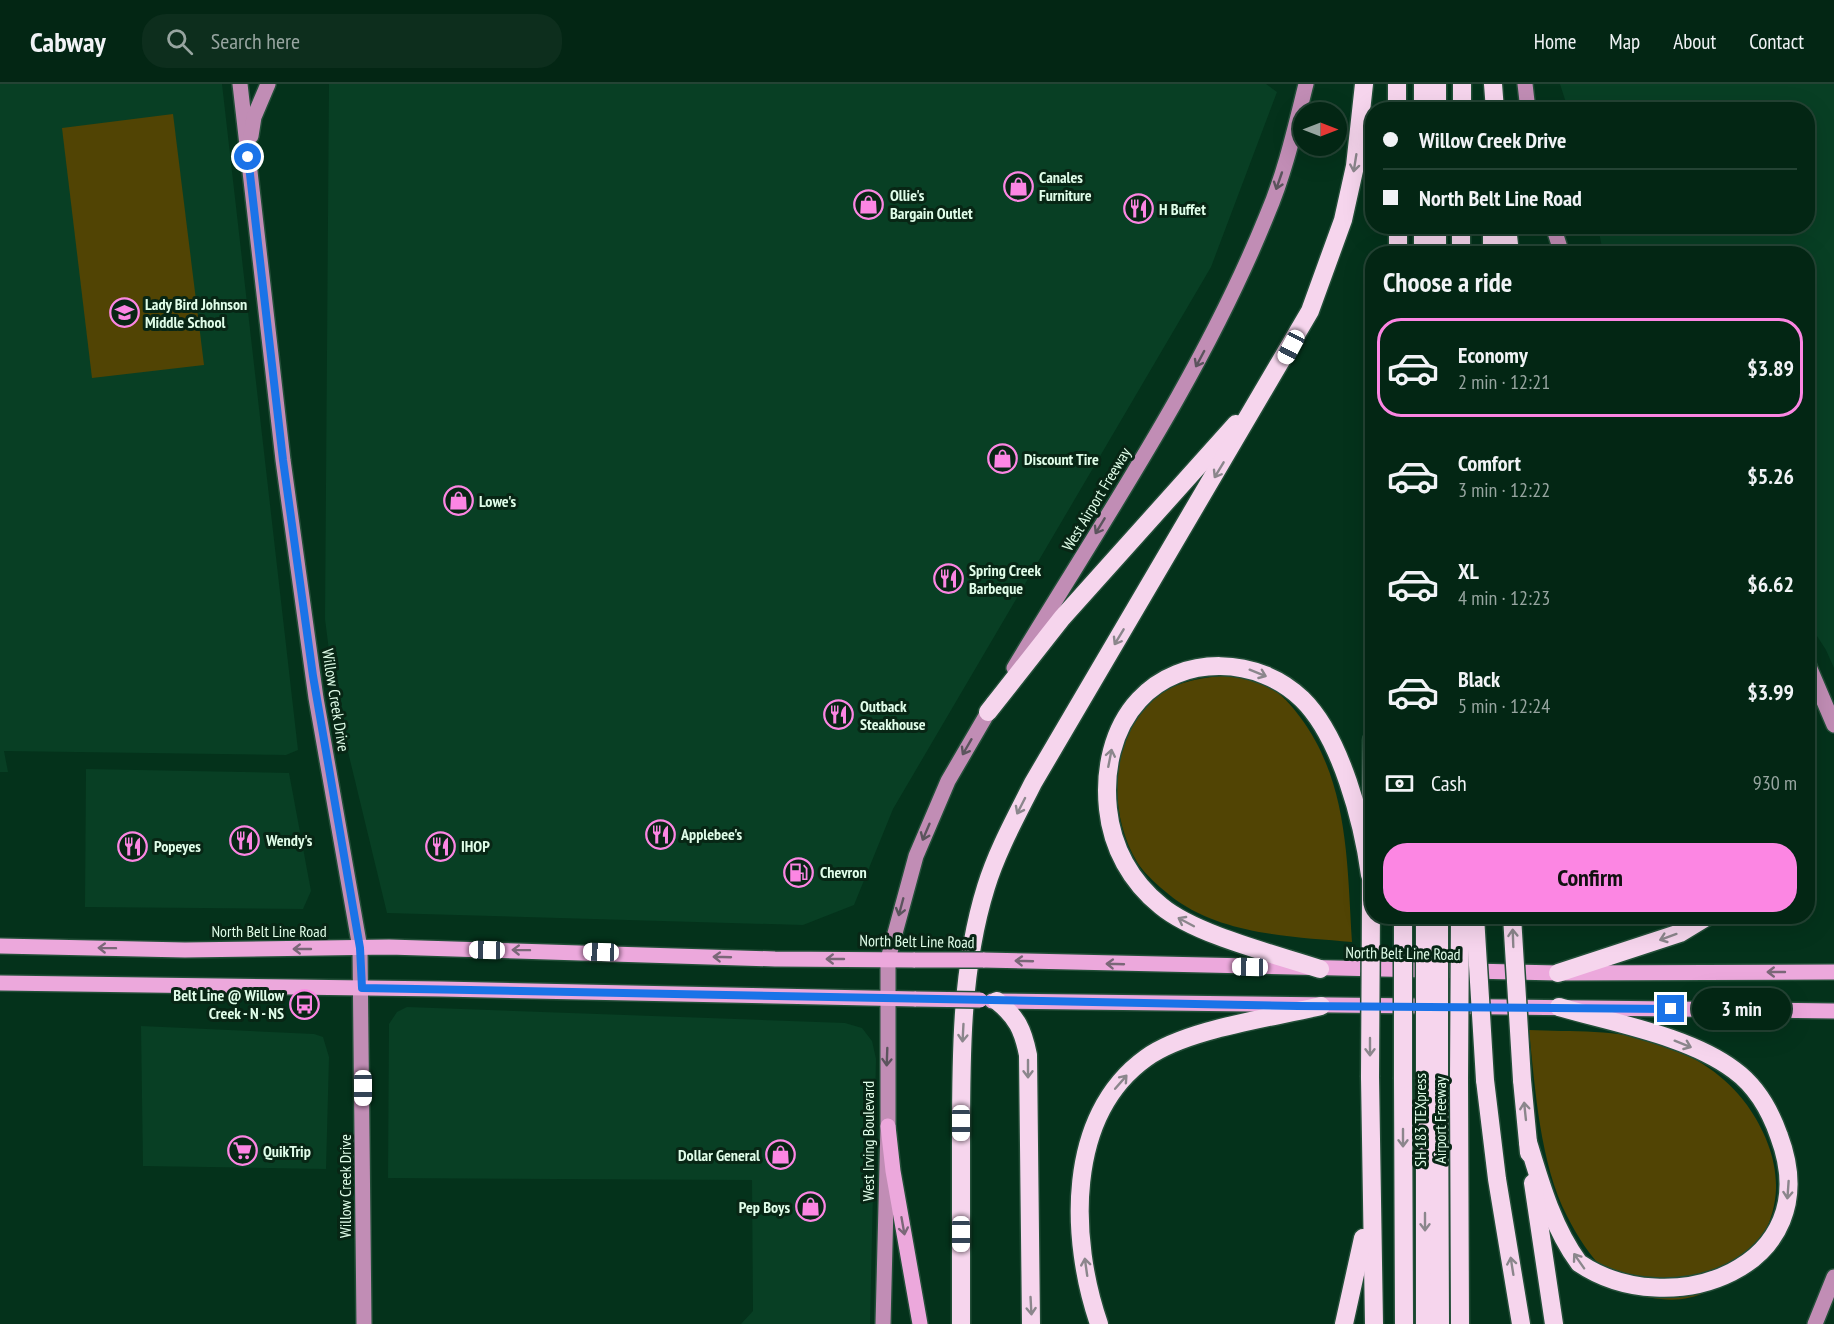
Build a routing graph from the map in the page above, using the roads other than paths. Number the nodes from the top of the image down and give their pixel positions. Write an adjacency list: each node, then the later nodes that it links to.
1 (240, 84): 18 (street, Willow Creek Drive)
2 (268, 84): 18 (street)
3 (1306, 84): 21 (street, West Airport Freeway, one-way to 21)
4 (1364, 84): 19 (highway, one-way to 19)
5 (1396, 84): 11 (highway)
6 (1423, 84): 12 (highway)
7 (1437, 84): 13 (highway)
8 (1462, 84): 14 (highway)
9 (1491, 84): 15 (highway); 16 (highway)
10 (1525, 84): 17 (street)
11 (1397, 102)
12 (1423, 102)
13 (1437, 102)
14 (1462, 102)
15 (1490, 102)
16 (1494, 102)
17 (1527, 102)
18 (248, 157): 33 (street, Willow Creek Drive)
19 (1281, 365): 21 (highway); 55 (highway, one-way to 55)
20 (1815, 680): 22 (street)
21 (988, 712): 34 (street, West Airport Freeway, one-way to 34)
22 (1834, 725)
23 (1365, 851): 35 (highway, one-way to 23)
24 (1371, 924): 48 (highway, one-way to 48, bridge)
25 (1403, 924): 60 (highway, one-way to 60, bridge)
26 (1425, 924): 45 (highway, SH 183 TEXpress, bridge)
27 (1439, 924): 45 (highway, SH 183 TEXpress, bridge)
28 (1460, 924): 63 (highway, Airport Freeway, bridge)
29 (1476, 924): 64 (highway, one-way to 29, bridge)
30 (1512, 924): 47 (highway, one-way to 30, bridge)
31 (1695, 924): 37 (highway, one-way to 37)
32 (0, 946): 33 (main road, North Belt Line Road, one-way to 32)
33 (360, 948): 34 (main road, North Belt Line Road, one-way to 33); 39 (street, Willow Creek Drive)
34 (888, 958): 35 (main road, North Belt Line Road, one-way to 34, bridge); 40 (street, West Irving Boulevard)
35 (1320, 969): 37 (main road, North Belt Line Road)
36 (1834, 972): 37 (main road, North Belt Line Road, one-way to 37)
37 (1558, 973)
38 (0, 983): 39 (main road)
39 (362, 988): 40 (main road); 52 (street, Willow Creek Drive)
40 (889, 999): 41 (main road, bridge); 46 (street, West Irving Boulevard, one-way to 46)
41 (989, 1001): 42 (main road); 56 (highway, one-way to 56)
42 (1321, 1006): 43 (main road); 57 (highway, one-way to 42)
43 (1559, 1007): 44 (main road); 50 (highway, one-way to 50)
44 (1834, 1011)
45 (1432, 1080): 61 (highway, SH 183 TEXpress, one-way to 61); 62 (highway, SH 183 TEXpress)
46 (888, 1126): 53 (street, West Irving Boulevard); 54 (main road, one-way to 54)
47 (1528, 1142): 51 (highway, one-way to 47); 65 (highway)
48 (1370, 1174): 58 (highway); 59 (highway)
49 (1834, 1277): 66 (street)
50 (1755, 1278)
51 (1620, 1301)
52 (364, 1324)
53 (883, 1324)
54 (920, 1324)
55 (961, 1324)
56 (1031, 1324)
57 (1100, 1324)
58 (1344, 1324)
59 (1374, 1324)
60 (1404, 1324)
61 (1425, 1324)
62 (1440, 1324)
63 (1460, 1324)
64 (1521, 1324)
65 (1554, 1324)
66 (1815, 1324)

